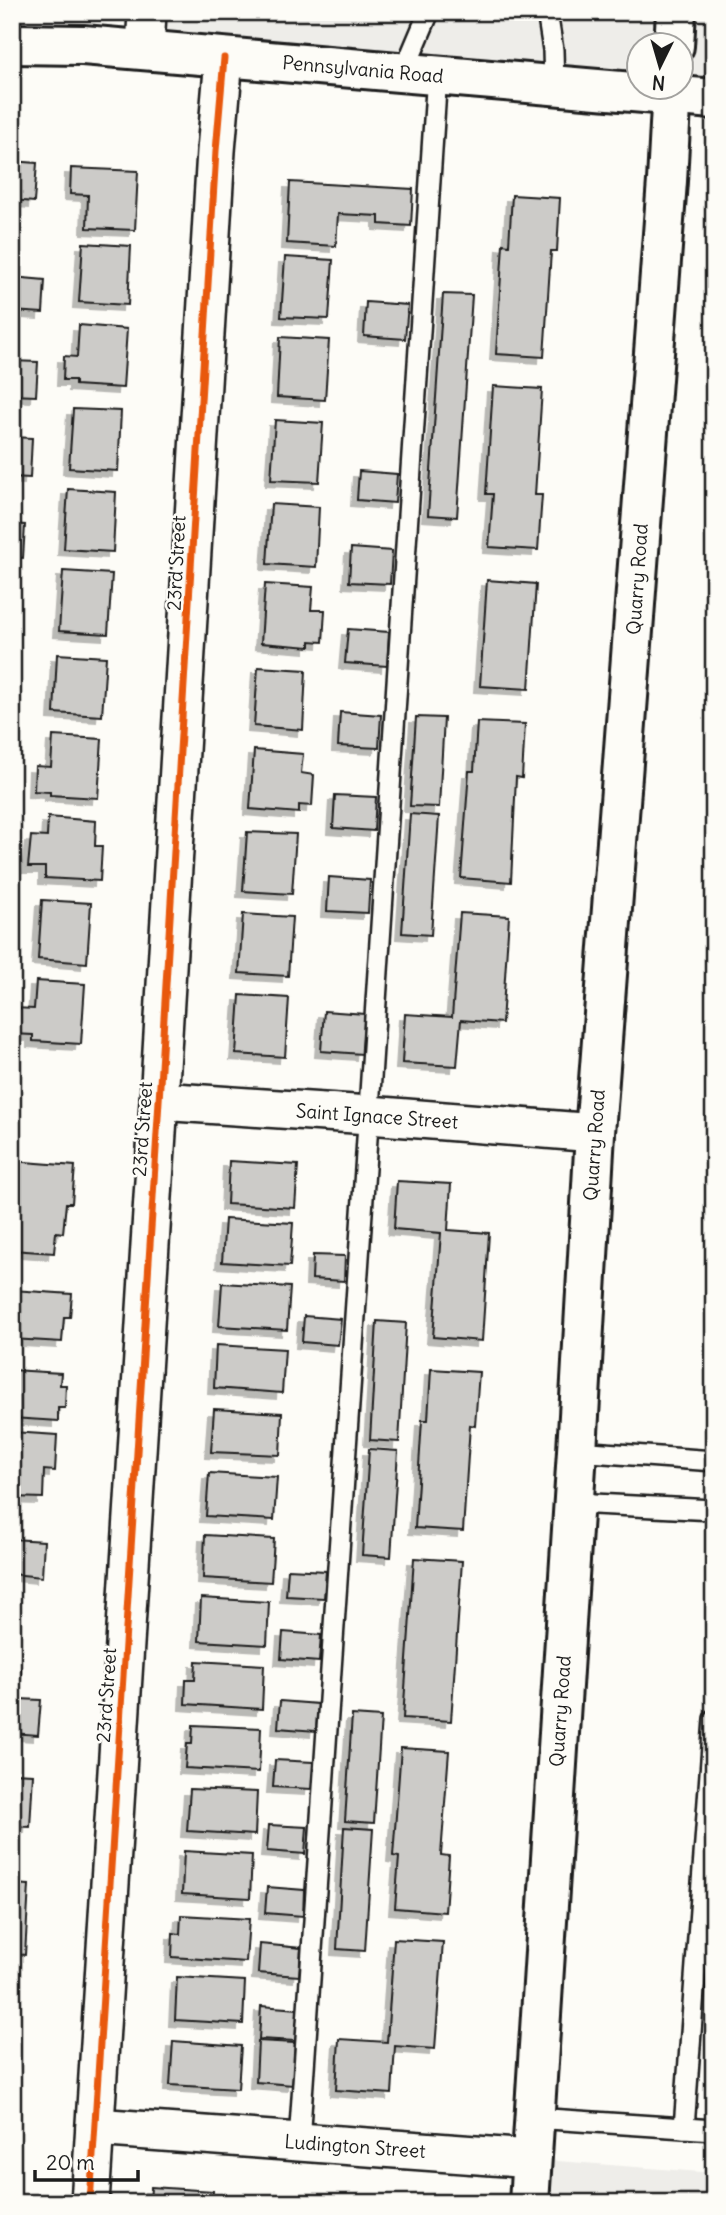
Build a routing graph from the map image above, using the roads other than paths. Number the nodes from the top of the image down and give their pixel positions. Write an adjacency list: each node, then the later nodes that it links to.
1 (147, 12): 7 (street)
2 (429, 12): 9 (lane)
3 (547, 12): 10 (lane)
4 (676, 12): 5 (street)
5 (675, 32)
6 (12, 44): 7 (street, Pennsylvania Road)
7 (145, 50): 8 (street, Pennsylvania Road)
8 (223, 58): 9 (street, Pennsylvania Road); 15 (street, 23rd Street)
9 (421, 73): 10 (street, Pennsylvania Road); 16 (lane)
10 (554, 86): 11 (street, Pennsylvania Road)
11 (624, 90)
12 (694, 96): 13 (street, Pennsylvania Road)
13 (714, 99)
14 (671, 102): 17 (street, Quarry Road)
15 (159, 1101): 16 (street, Saint Ignace Street); 24 (street, 23rd Street)
16 (369, 1115): 17 (street, Saint Ignace Street); 27 (lane)
17 (595, 1133): 18 (street, Quarry Road)
18 (577, 1451): 19 (lane); 20 (street, Quarry Road)
19 (714, 1461)
20 (574, 1503): 21 (lane); 23 (street, Quarry Road)
21 (714, 1510)
22 (714, 1719): 25 (lane)
23 (534, 2118): 25 (lane); 28 (street, Quarry Road)
24 (95, 2127): 27 (street, Ludington Street); 29 (street, 23rd Street)
25 (684, 2128): 26 (lane)
26 (714, 2130)
27 (299, 2142): 28 (street, Ludington Street)
28 (531, 2159): 30 (street, Quarry Road)
29 (90, 2203)
30 (529, 2203)

